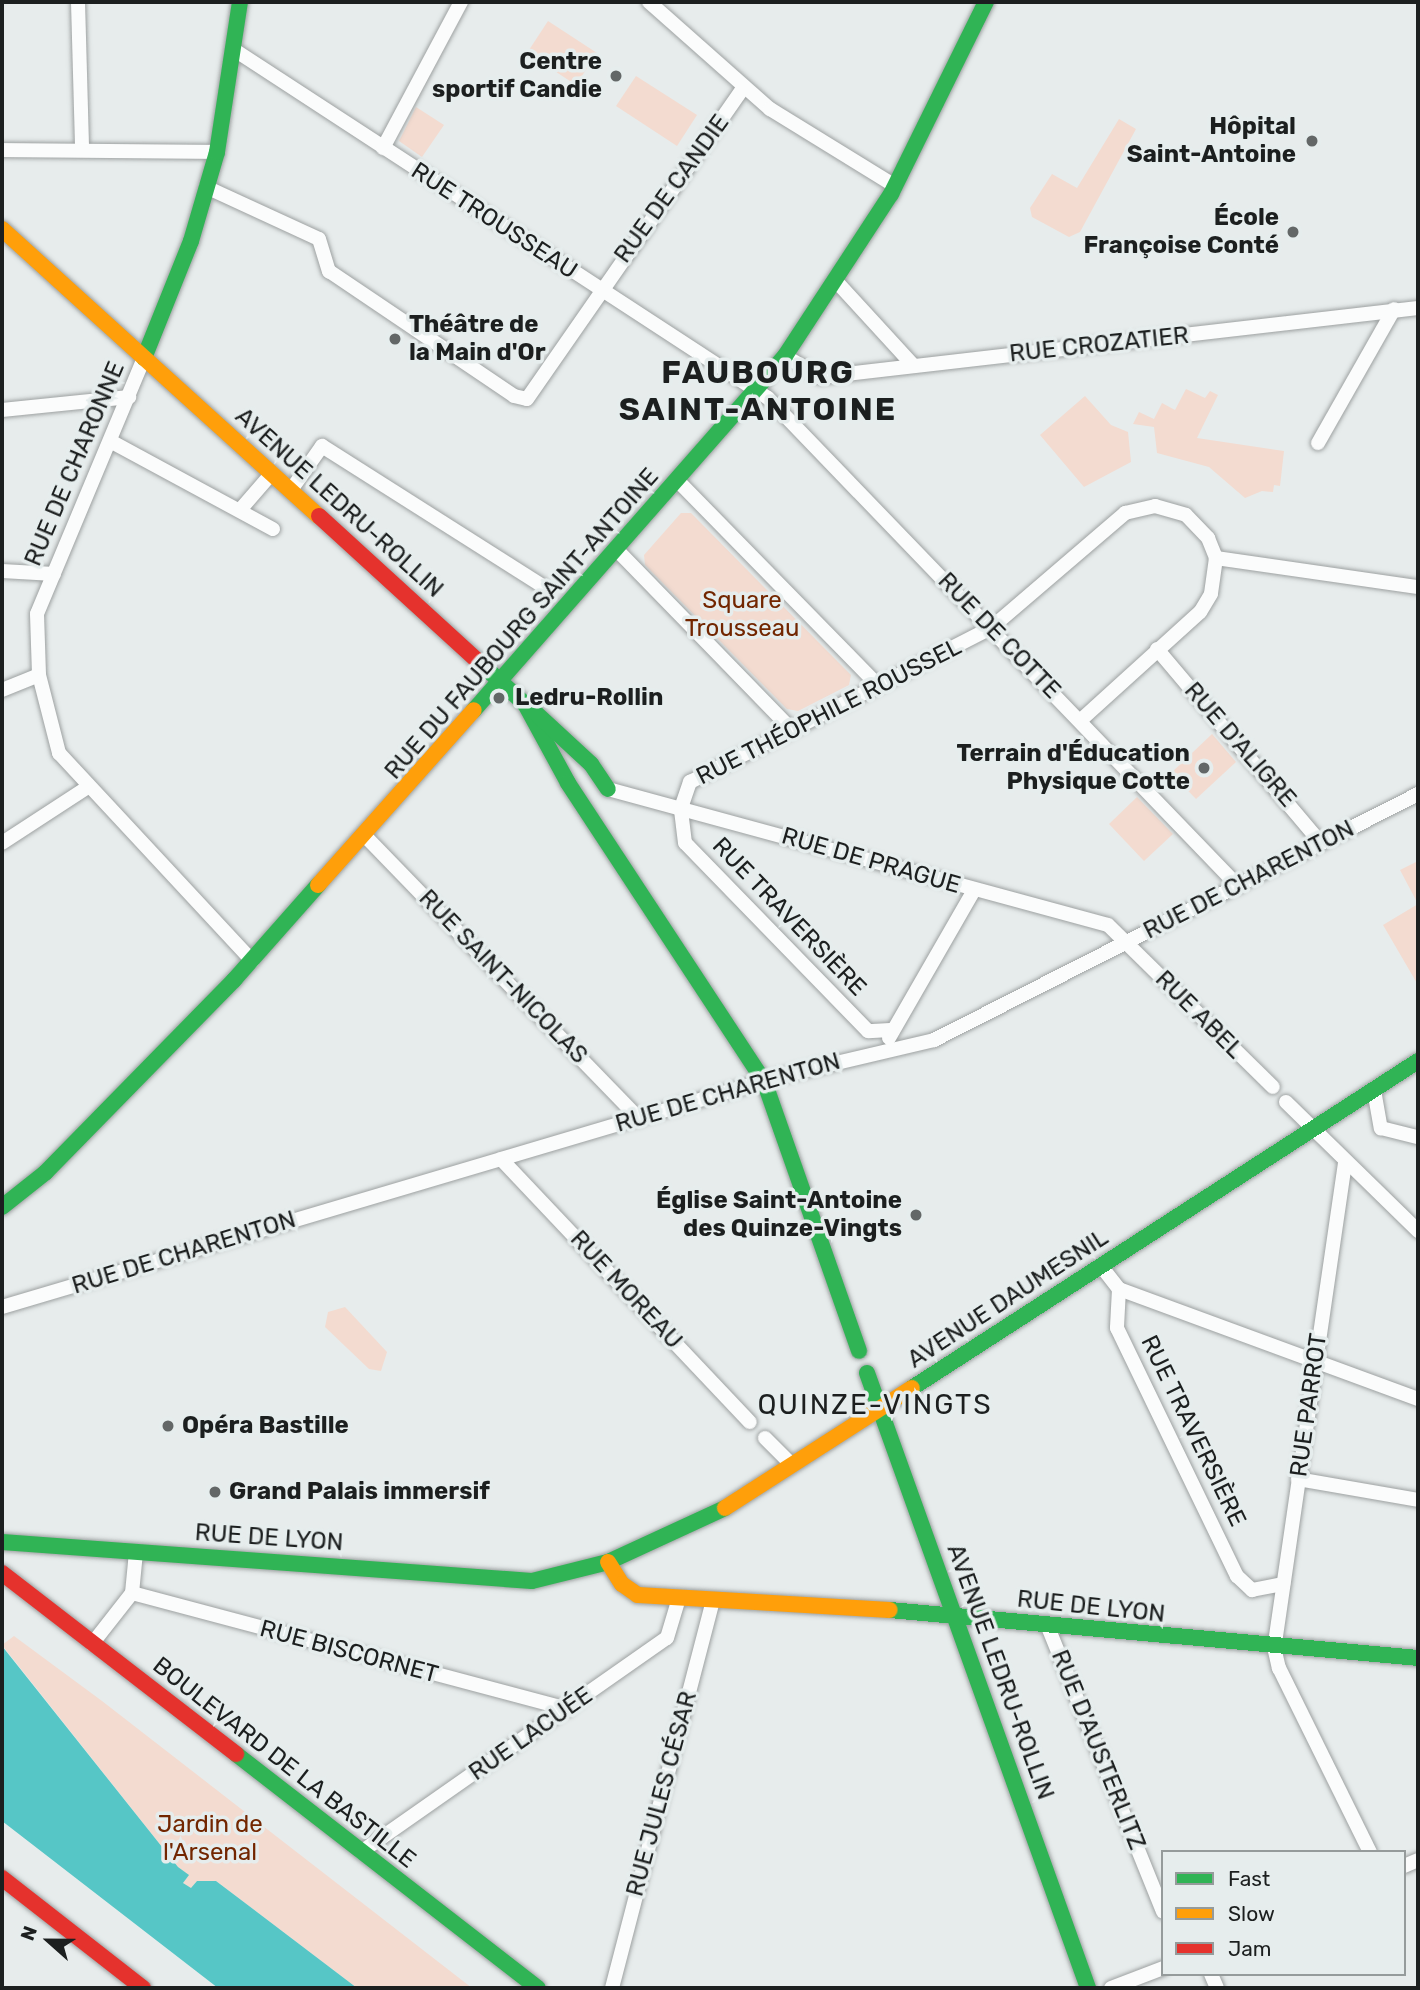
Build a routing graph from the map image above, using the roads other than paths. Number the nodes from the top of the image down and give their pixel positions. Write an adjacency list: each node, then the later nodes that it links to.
1 (78, 2): 8 (street)
2 (240, 2): 6 (main road, RUE DE CHARONNE)
3 (461, 2): 9 (street)
4 (649, 2): 7 (street)
5 (978, 5): 12 (main road, RUE DU FAUBOURG SAINT-ANTOINE)
6 (233, 50): 9 (street, RUE TROUSSEAU); 11 (main road, RUE DE CHARONNE)
7 (744, 88): 12 (street); 16 (street, RUE DE CANDIE)
8 (82, 148): 10 (street); 11 (street)
9 (383, 148): 16 (street, RUE TROUSSEAU)
10 (2, 150)
11 (217, 152): 13 (main road, RUE DE CHARONNE)
12 (895, 186): 15 (main road, RUE DU FAUBOURG SAINT-ANTOINE)
13 (206, 187): 16 (street, RUE DE CANDIE); 20 (main road, RUE DE CHARONNE)
14 (2, 229): 20 (main road, AVENUE LEDRU-ROLLIN)
15 (835, 280): 19 (main road, RUE DU FAUBOURG SAINT-ANTOINE); 21 (street)
16 (599, 290): 22 (street, RUE TROUSSEAU)
17 (1418, 308): 18 (street, RUE CROZATIER)
18 (1394, 309): 21 (street, RUE CROZATIER); 26 (street)
19 (785, 356): 21 (street, RUE CROZATIER); 22 (main road, RUE DU FAUBOURG SAINT-ANTOINE)
20 (144, 358): 23 (street, RUE DE CHARONNE); 27 (main road, AVENUE LEDRU-ROLLIN)
21 (913, 365)
22 (756, 393): 28 (main road, RUE DU FAUBOURG SAINT-ANTOINE); 38 (street, RUE DE COTTE)
23 (129, 397): 24 (street); 25 (street, RUE DE CHARONNE)
24 (2, 410)
25 (112, 442): 30 (street); 35 (street, RUE DE CHARONNE)
26 (1318, 443)
27 (272, 473): 29 (main road, AVENUE LEDRU-ROLLIN); 30 (street)
28 (677, 480): 32 (main road, RUE DU FAUBOURG SAINT-ANTOINE); 42 (street)
29 (291, 490): 36 (street); 41 (main road, AVENUE LEDRU-ROLLIN)
30 (240, 510): 31 (street)
31 (273, 529)
32 (617, 550): 41 (main road, RUE DU FAUBOURG SAINT-ANTOINE); 46 (street)
33 (1216, 558): 37 (street); 38 (street, RUE THÉOPHILE ROUSSEL); 39 (street)
34 (2, 571): 35 (street)
35 (54, 574): 40 (street, RUE DE CHARONNE)
36 (543, 586)
37 (1418, 587)
38 (991, 628): 42 (street, RUE THÉOPHILE ROUSSEL); 45 (street, RUE DE COTTE)
39 (1157, 649): 45 (street); 56 (street, RUE D'ALIGRE)
40 (39, 675): 43 (street); 48 (street, RUE DE CHARONNE)
41 (502, 680): 44 (main road, AVENUE LEDRU-ROLLIN); 53 (main road, RUE DU FAUBOURG SAINT-ANTOINE)
42 (877, 684): 46 (street, RUE THÉOPHILE ROUSSEL)
43 (2, 690)
44 (524, 704): 47 (main road); 49 (main road, AVENUE LEDRU-ROLLIN)
45 (1081, 720): 57 (street, RUE DE COTTE)
46 (790, 728): 52 (street, RUE THÉOPHILE ROUSSEL)
47 (591, 764): 49 (main road); 51 (main road)
48 (88, 787): 55 (street); 60 (street, RUE DE CHARONNE)
49 (571, 787): 51 (main road); 54 (main road, AVENUE LEDRU-ROLLIN)
50 (1418, 794): 56 (street, RUE DE CHARENTON)
51 (607, 801): 52 (street, RUE DE PRAGUE); 54 (main road, AVENUE LEDRU-ROLLIN)
52 (681, 808): 58 (street, RUE DE PRAGUE); 61 (street, RUE TRAVERSIÈRE)
53 (365, 836): 60 (main road, RUE DU FAUBOURG SAINT-ANTOINE); 68 (street, RUE SAINT-NICOLAS)
54 (610, 840): 64 (main road, AVENUE LEDRU-ROLLIN)
55 (2, 843)
56 (1321, 843): 57 (street, RUE DE CHARENTON)
57 (1238, 886): 59 (street, RUE DE CHARENTON)
58 (974, 890): 59 (street, RUE DE PRAGUE); 61 (street)
59 (1127, 942): 62 (street, RUE DE CHARENTON); 65 (street, RUE ABEL)
60 (252, 961): 73 (main road, RUE DU FAUBOURG SAINT-ANTOINE)
61 (890, 1030): 62 (street)
62 (887, 1050): 64 (street, RUE DE CHARENTON)
63 (1418, 1061): 66 (main road, AVENUE DAUMESNIL)
64 (764, 1081): 68 (street, RUE DE CHARENTON); 78 (main road, AVENUE LEDRU-ROLLIN)
65 (1273, 1087)
66 (1374, 1090): 69 (main road, AVENUE DAUMESNIL); 70 (street)
67 (1286, 1102): 69 (street)
68 (639, 1119): 71 (street, RUE DE CHARENTON)
69 (1312, 1131): 72 (street); 75 (main road, AVENUE DAUMESNIL)
70 (1418, 1137)
71 (501, 1159): 77 (street, RUE DE CHARENTON); 83 (street, RUE MOREAU)
72 (1345, 1163): 74 (street); 79 (street, RUE PARROT)
73 (2, 1208)
74 (1418, 1231)
75 (1101, 1266): 76 (street); 82 (main road, AVENUE DAUMESNIL)
76 (1119, 1289): 79 (street); 93 (street, RUE TRAVERSIÈRE)
77 (2, 1307)
78 (859, 1351)
79 (1315, 1362): 81 (street); 86 (street, RUE PARROT)
80 (867, 1373): 82 (main road, AVENUE LEDRU-ROLLIN)
81 (1418, 1399)
82 (880, 1409): 85 (main road, AVENUE DAUMESNIL); 97 (main road, AVENUE LEDRU-ROLLIN)
83 (750, 1422)
84 (765, 1438): 85 (street)
85 (792, 1465): 90 (main road, AVENUE DAUMESNIL)
86 (1298, 1479): 87 (street); 93 (street, RUE PARROT)
87 (1418, 1500)
88 (2, 1542): 89 (main road, RUE DE LYON)
89 (136, 1552): 92 (main road, RUE DE LYON); 94 (street)
90 (608, 1562): 92 (main road, AVENUE DAUMESNIL); 95 (main road, RUE DE LYON)
91 (2, 1573): 99 (main road, BOULEVARD DE LA BASTILLE)
92 (532, 1581)
93 (1283, 1584): 100 (street, RUE PARROT)
94 (132, 1593): 99 (street); 102 (street, RUE BISCORNET)
95 (679, 1598): 96 (main road, RUE DE LYON); 102 (street, RUE LACUÉE)
96 (713, 1600): 97 (main road, RUE DE LYON); 110 (street, RUE JULES CÉSAR)
97 (955, 1614): 98 (main road, RUE DE LYON); 111 (main road, AVENUE LEDRU-ROLLIN)
98 (1048, 1627): 100 (main road, RUE DE LYON); 106 (street, RUE D'AUSTERLITZ)
99 (92, 1644): 104 (main road, BOULEVARD DE LA BASTILLE)
100 (1274, 1647): 101 (main road, RUE DE LYON); 103 (street)
101 (1418, 1658)
102 (568, 1709): 104 (street, RUE LACUÉE)
103 (1369, 1850)
104 (361, 1852): 109 (main road, BOULEVARD DE LA BASTILLE)
105 (2, 1878): 108 (main road)
106 (1161, 1907)
107 (1161, 1969): 112 (street)
108 (143, 1988)
109 (538, 1988)
110 (612, 1988)
111 (1088, 1988)
112 (1111, 1988)

